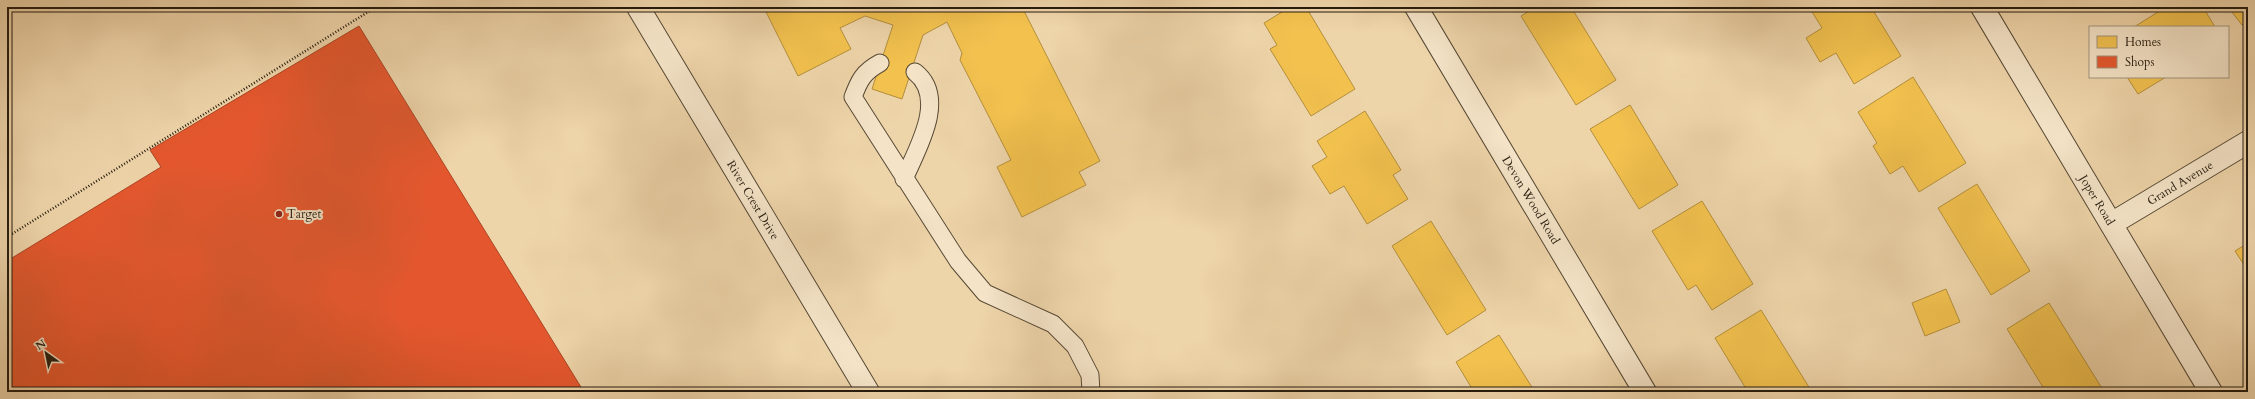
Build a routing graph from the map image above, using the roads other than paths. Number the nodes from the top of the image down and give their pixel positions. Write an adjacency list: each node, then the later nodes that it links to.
1 (638, 7): 9 (street, River Crest Drive)
2 (1416, 7): 11 (street, Devon Wood Road)
3 (1982, 7): 8 (street, Joper Road)
4 (880, 64): 7 (lane)
5 (915, 72): 7 (lane)
6 (2248, 142): 8 (street, Grand Avenue)
7 (904, 179): 10 (lane)
8 (2111, 224): 12 (street, Joper Road)
9 (868, 392)
10 (1091, 392)
11 (1645, 392)
12 (2211, 392)

